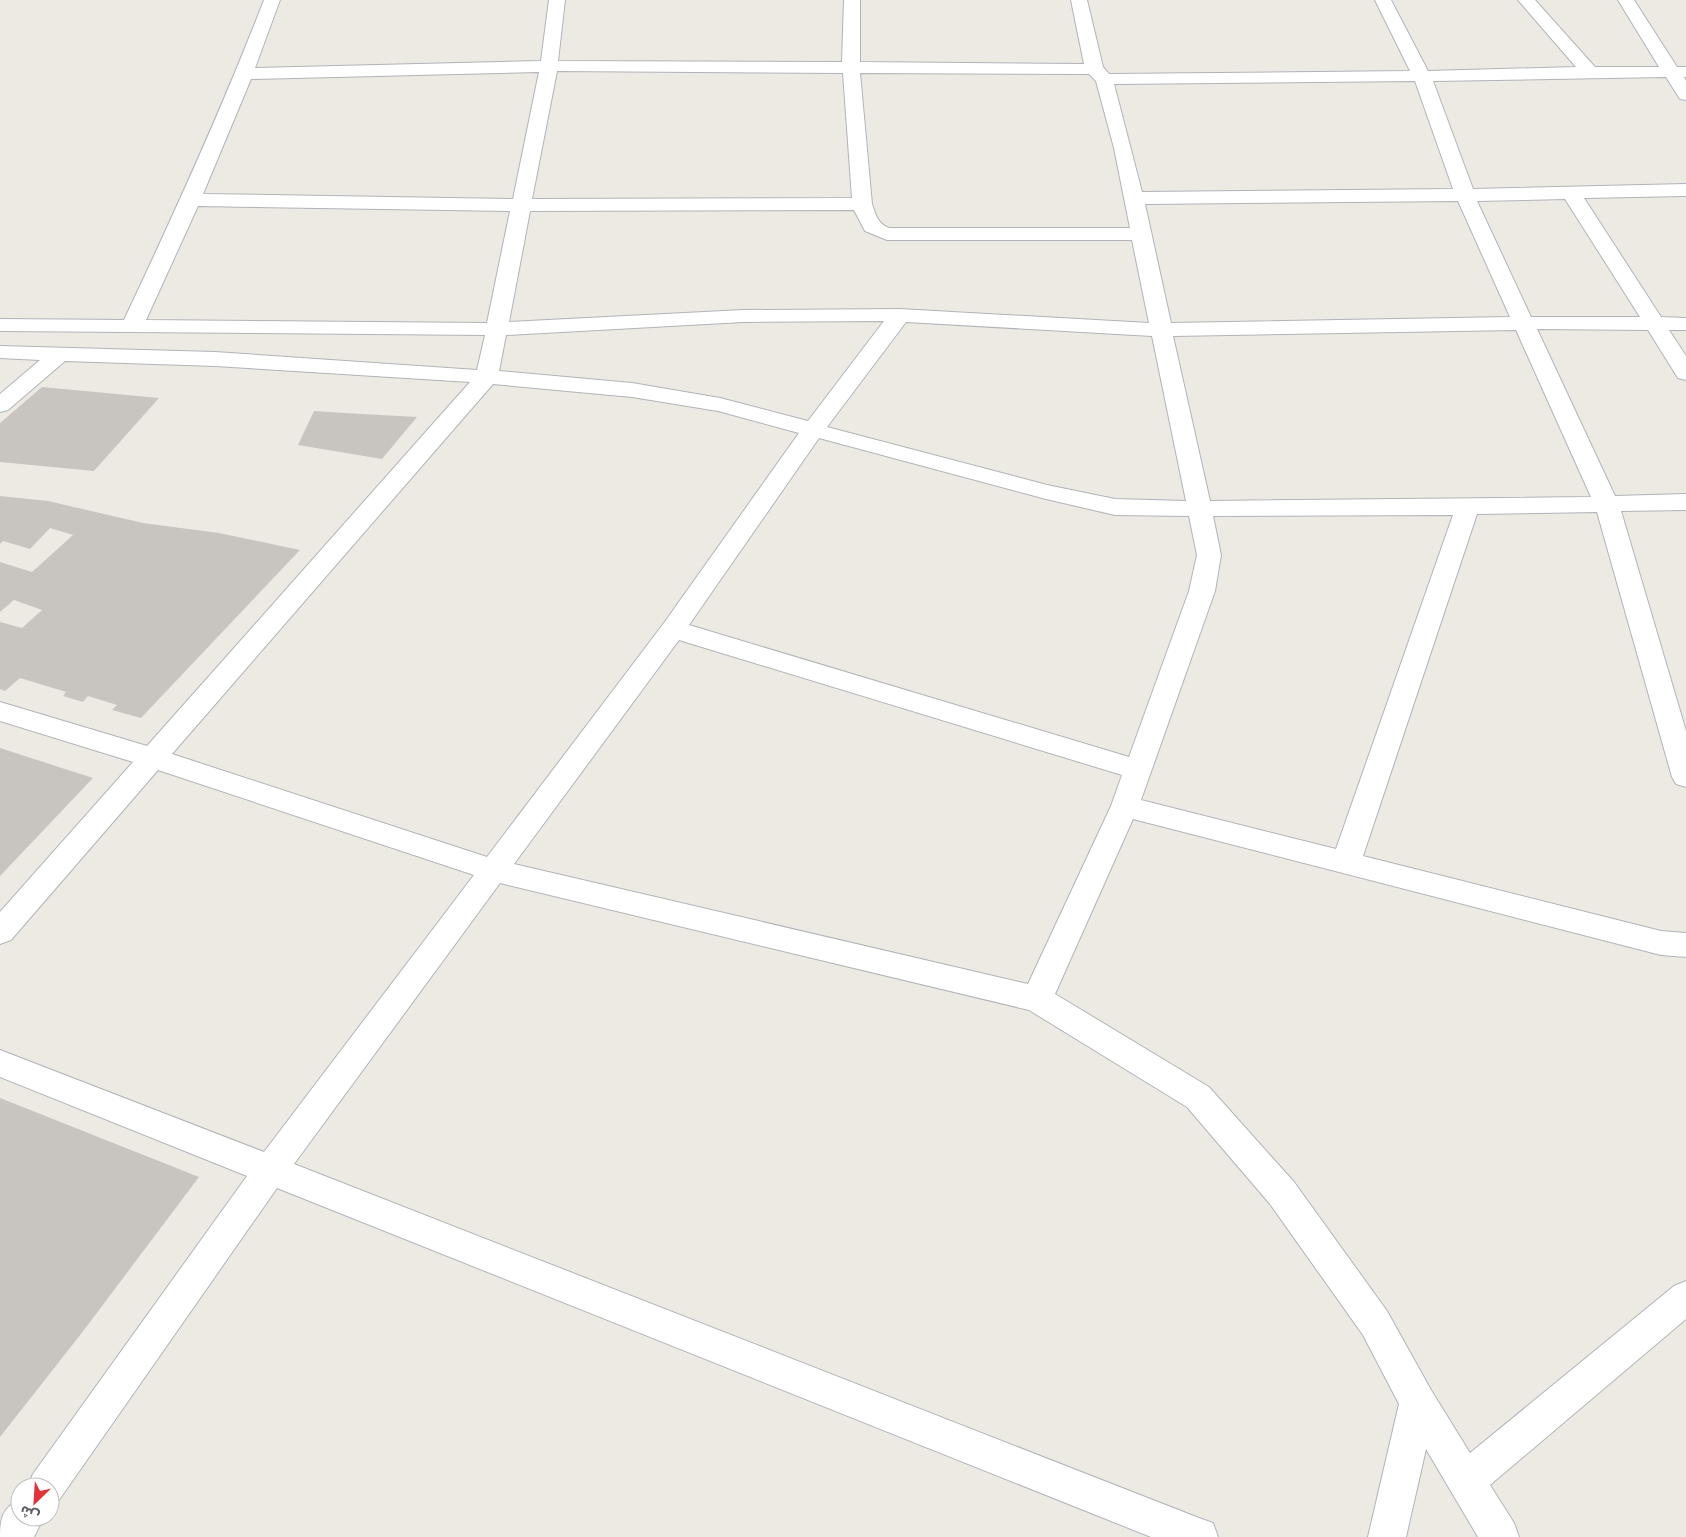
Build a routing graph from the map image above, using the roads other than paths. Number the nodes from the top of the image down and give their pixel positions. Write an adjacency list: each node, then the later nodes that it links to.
1 (272, 0): 12 (street)
2 (557, 0): 8 (street)
3 (852, 0): 9 (street)
4 (1079, 0): 13 (street)
5 (1383, 0): 14 (street)
6 (1526, 0): 10 (street)
7 (1626, 0): 11 (street)
8 (549, 66): 9 (street); 12 (street); 22 (street)
9 (851, 67): 13 (street); 21 (street)
10 (1590, 72): 11 (street); 14 (street)
11 (1678, 72): 15 (street)
12 (244, 74): 20 (street)
13 (1099, 74): 14 (street); 19 (street)
14 (1422, 76): 18 (street)
15 (1686, 95)
16 (1686, 190): 17 (street)
17 (1571, 193): 18 (street); 26 (street)
18 (1465, 195): 19 (street); 25 (street)
19 (1133, 198): 23 (street)
20 (191, 200): 22 (street); 29 (street)
21 (862, 204): 22 (street); 23 (street)
22 (522, 205): 30 (street)
23 (1140, 234): 31 (street)
24 (900, 315): 30 (street); 31 (street); 37 (street)
25 (1525, 323): 26 (street); 31 (street); 39 (street)
26 (1656, 324): 27 (street); 34 (street)
27 (1686, 324)
28 (0, 325): 29 (street)
29 (132, 326): 30 (street)
30 (498, 329): 35 (street)
31 (1160, 330): 41 (street)
32 (0, 352): 33 (street)
33 (60, 354): 35 (street); 36 (street)
34 (1686, 373)
35 (487, 377): 37 (street); 44 (street)
36 (0, 405)
37 (814, 429): 41 (street); 42 (street)
38 (1686, 502): 39 (street)
39 (1607, 505): 40 (street); 46 (street)
40 (1468, 507): 41 (street); 48 (street)
41 (1198, 509): 45 (street)
42 (673, 630): 45 (street); 49 (street)
43 (0, 711): 44 (street)
44 (154, 758): 49 (street); 50 (street)
45 (1137, 769): 47 (street)
46 (1686, 777)
47 (1126, 806): 48 (street); 53 (street)
48 (1346, 863): 51 (street)
49 (493, 870): 53 (street); 55 (street)
50 (0, 932)
51 (1674, 944): 52 (street)
52 (1686, 965)
53 (1036, 999): 57 (street)
54 (0, 1063): 55 (street)
55 (270, 1169): 58 (street); 60 (street)
56 (1686, 1297): 59 (street)
57 (1418, 1402): 59 (street); 61 (street)
58 (53, 1477)
59 (1467, 1480): 62 (street)
60 (1200, 1537)
61 (1387, 1537)
62 (1500, 1537)

